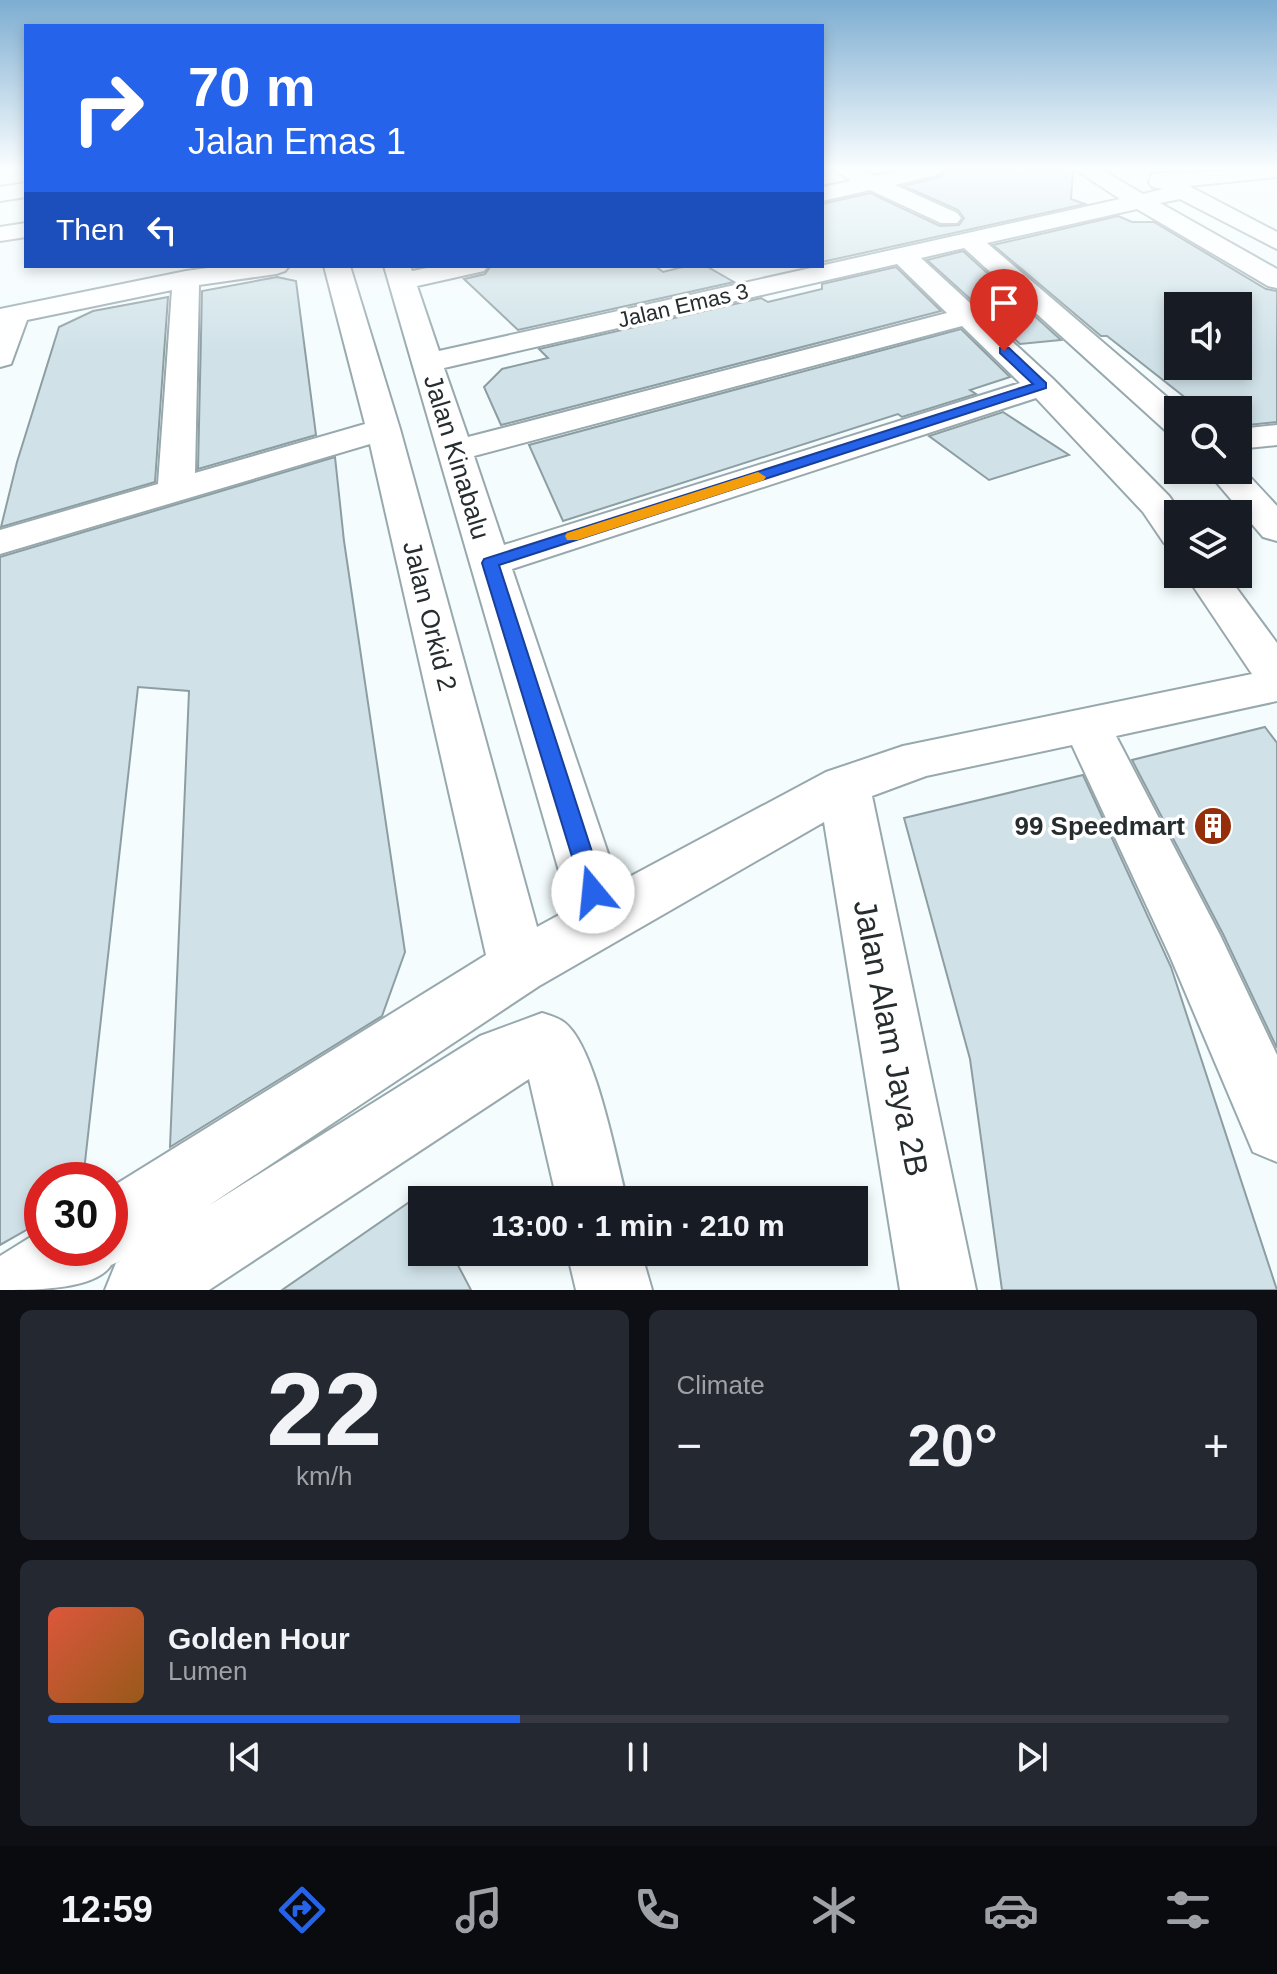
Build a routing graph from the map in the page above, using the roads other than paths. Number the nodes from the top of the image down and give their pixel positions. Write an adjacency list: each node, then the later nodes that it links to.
1 (24, 230): 7 (street)
2 (949, 230): 8 (street, Jalan Emas 3)
3 (960, 230): 24 (street)
4 (1214, 230): 18 (street)
5 (1239, 230): 10 (street)
6 (1252, 230): 9 (street)
7 (0, 234)
8 (904, 241): 11 (street, Jalan Emas 3); 20 (street)
9 (1277, 242)
10 (1277, 251)
11 (824, 262)
12 (262, 268): 17 (street)
13 (338, 268): 25 (street, Jalan Orkid 2)
14 (456, 268): 16 (street)
15 (799, 268): 22 (street, Jalan Emas 3)
16 (400, 274): 22 (street, Jalan Kinabalu)
17 (186, 279): 19 (street); 30 (street)
18 (1277, 280)
19 (8, 316): 21 (street)
20 (967, 316): 23 (street); 28 (street)
21 (0, 358)
22 (428, 363): 28 (street, Jalan Kinabalu)
23 (1042, 386): 31 (street); 34 (street)
24 (1164, 412)
25 (383, 429): 30 (street); 41 (street, Jalan Orkid 2)
26 (1277, 435): 27 (street)
27 (1252, 438)
28 (455, 451): 34 (street, Jalan Kinabalu)
29 (1237, 484): 32 (street)
30 (176, 490): 33 (street)
31 (1164, 515)
32 (1277, 529)
33 (0, 542)
34 (490, 563): 40 (street, Jalan Kinabalu)
35 (1215, 588): 36 (street)
36 (1277, 676)
37 (1277, 685): 38 (street)
38 (1086, 724): 39 (street); 42 (street)
39 (844, 786): 40 (street); 50 (street, Jalan Alam Jaya 2B)
40 (603, 922): 41 (street)
41 (518, 967): 44 (street)
42 (1277, 1128)
43 (588, 1186): 48 (street)
44 (128, 1217)
45 (53, 1266): 47 (street)
46 (608, 1266): 49 (street)
47 (15, 1290)
48 (143, 1290)
49 (614, 1290)
50 (938, 1290)

